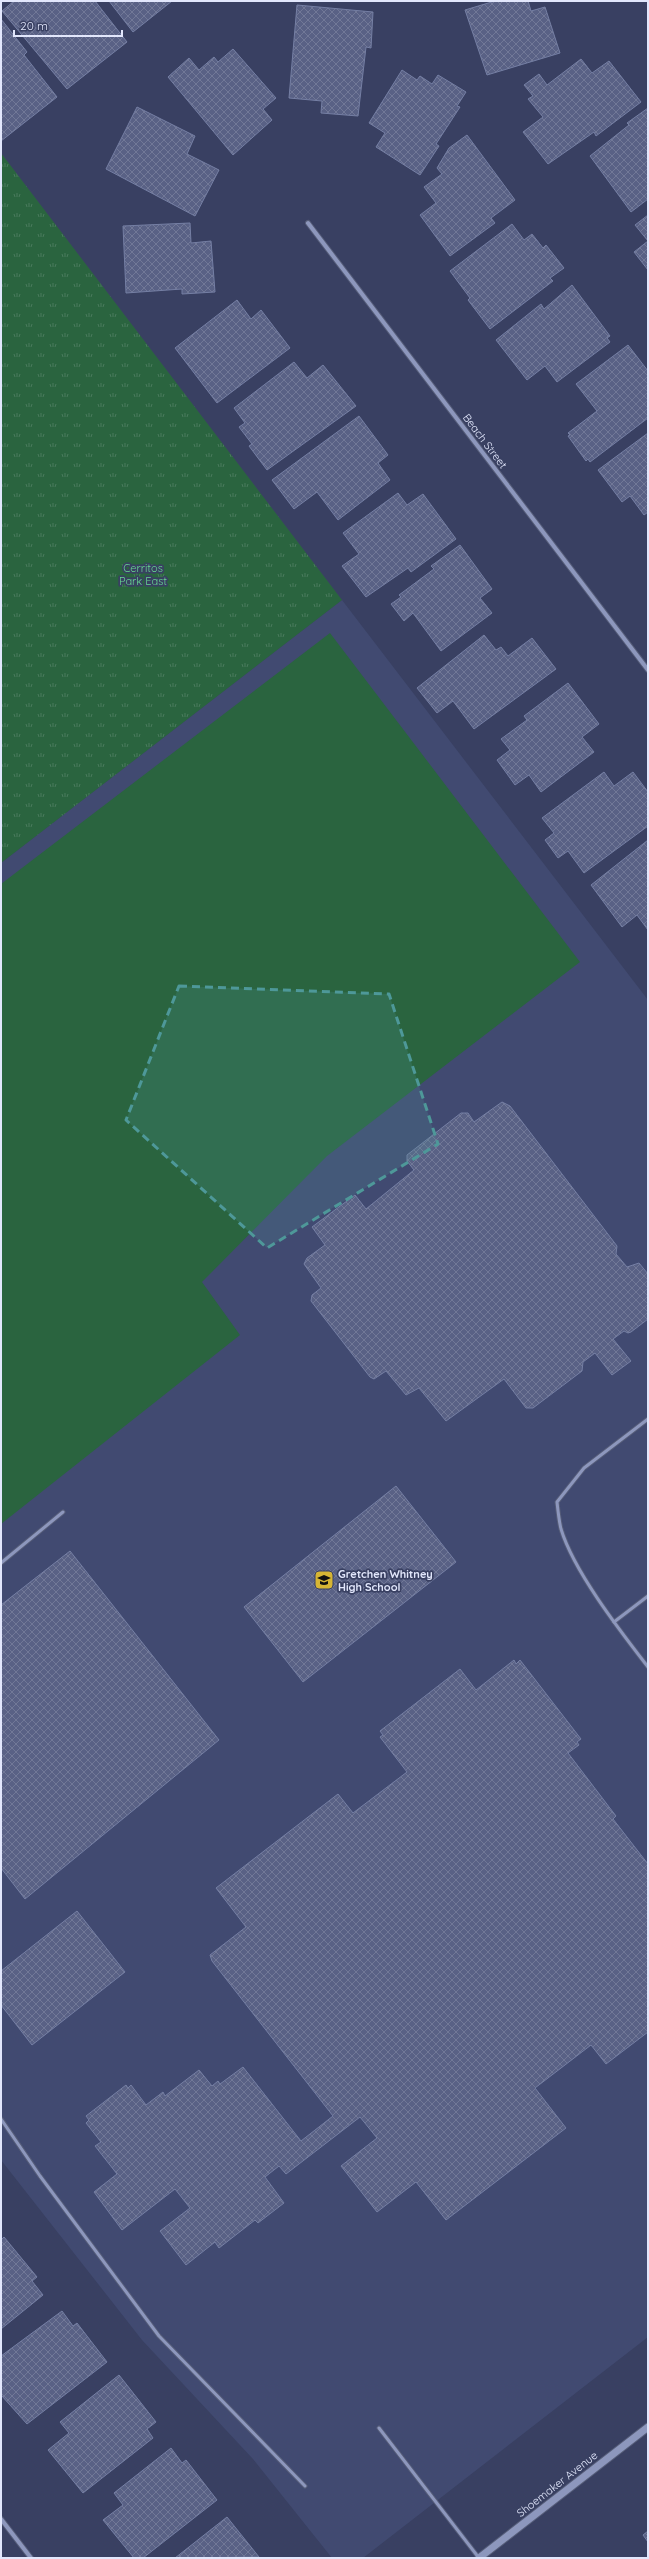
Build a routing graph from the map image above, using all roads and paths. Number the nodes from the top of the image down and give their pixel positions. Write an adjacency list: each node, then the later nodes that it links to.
1 (308, 223): 2 (street, Beach Street)
2 (648, 670)
3 (648, 1419): 7 (lane)
4 (63, 1512): 5 (lane)
5 (1, 1563)
6 (648, 1596): 7 (lane)
7 (614, 1622): 8 (lane)
8 (648, 1667)
9 (1, 2119): 12 (lane)
10 (379, 2428): 15 (lane)
11 (648, 2428): 15 (street, Shoemaker Avenue)
12 (305, 2486)
13 (1, 2519): 14 (street)
14 (31, 2558)
15 (479, 2558)

